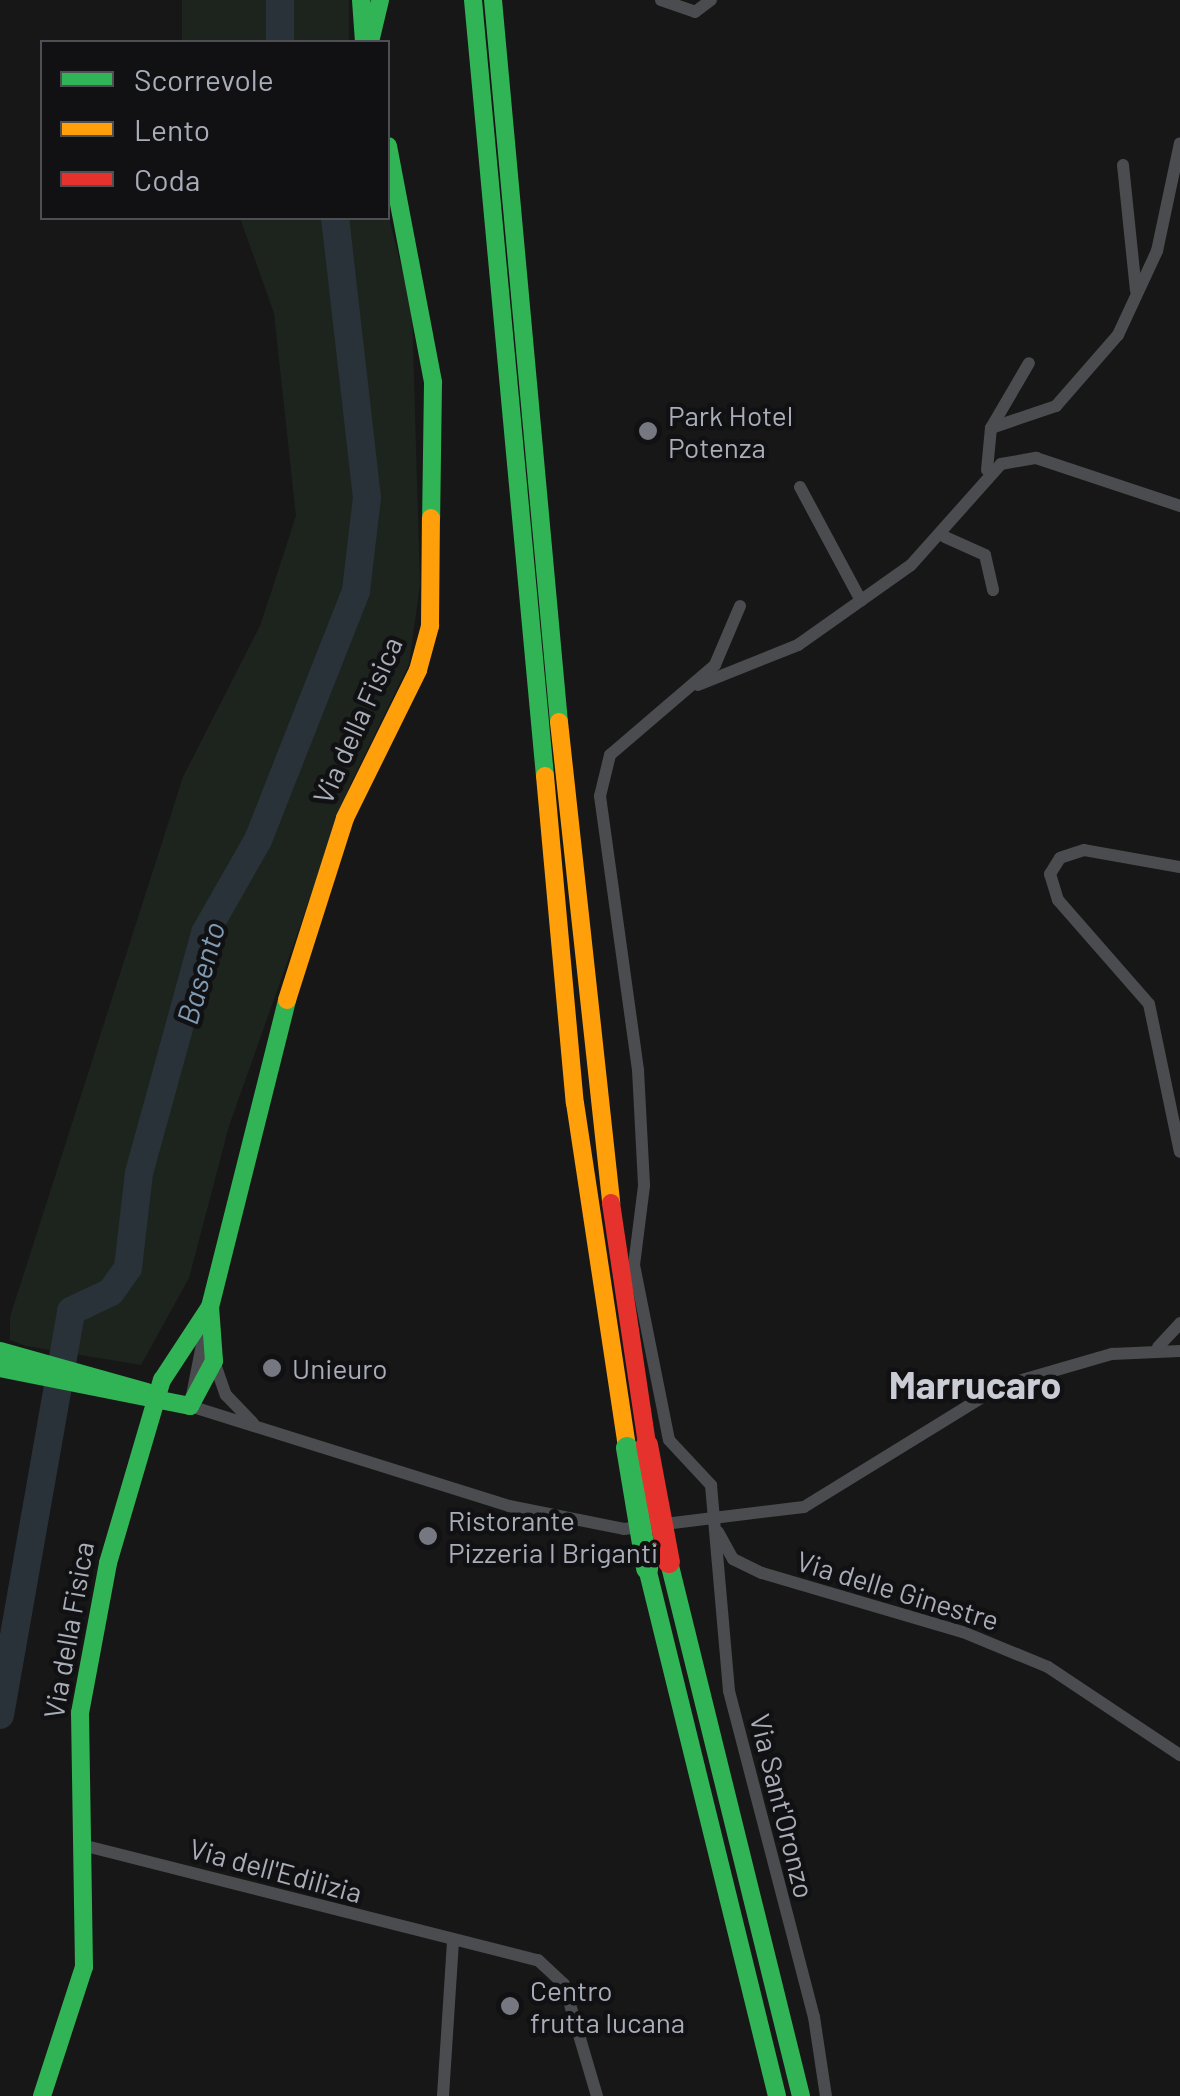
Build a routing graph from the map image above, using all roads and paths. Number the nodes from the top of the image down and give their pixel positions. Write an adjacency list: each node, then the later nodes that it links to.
1 (360, 0): 7 (main road)
2 (380, 0): 8 (main road)
3 (473, 0): 34 (main road)
4 (494, 0): 34 (main road)
5 (661, 0): 6 (street)
6 (711, 0)
7 (367, 40)
8 (368, 40)
9 (1180, 143): 12 (street)
10 (390, 154): 25 (main road, Via della Fisica)
11 (1123, 164): 12 (street)
12 (1136, 292): 14 (street)
13 (1030, 363): 14 (street)
14 (991, 428): 15 (street)
15 (987, 470): 17 (street); 18 (street)
16 (800, 487): 20 (street)
17 (1178, 500)
18 (945, 536): 19 (street); 20 (street)
19 (992, 590)
20 (860, 601): 22 (street)
21 (740, 606): 22 (street)
22 (691, 688): 35 (street, Via Sant'Oronzo)
23 (1180, 867): 24 (street)
24 (1180, 1152)
25 (210, 1306): 30 (main road, Via della Fisica); 31 (main road, Via della Fisica); 32 (street)
26 (1180, 1323): 27 (street)
27 (1158, 1347): 28 (street); 35 (street)
28 (1180, 1351)
29 (8, 1361): 31 (main road)
30 (214, 1361): 32 (main road); 33 (street)
31 (156, 1398): 32 (main road); 38 (main road, Via della Fisica)
32 (190, 1406): 33 (street)
33 (254, 1425): 35 (street)
34 (637, 1447): 36 (main road, bridge)
35 (714, 1525): 37 (street, Via delle Ginestre); 45 (street, Via Sant'Oronzo)
36 (658, 1565): 43 (main road); 44 (main road)
37 (1180, 1755)
38 (86, 1846): 39 (street, Via dell'Edilizia); 40 (main road, Via della Fisica)
39 (452, 1942): 41 (street); 42 (street, Via dell'Edilizia)
40 (42, 2096)
41 (443, 2096)
42 (597, 2096)
43 (777, 2096)
44 (801, 2096)
45 (826, 2096)

